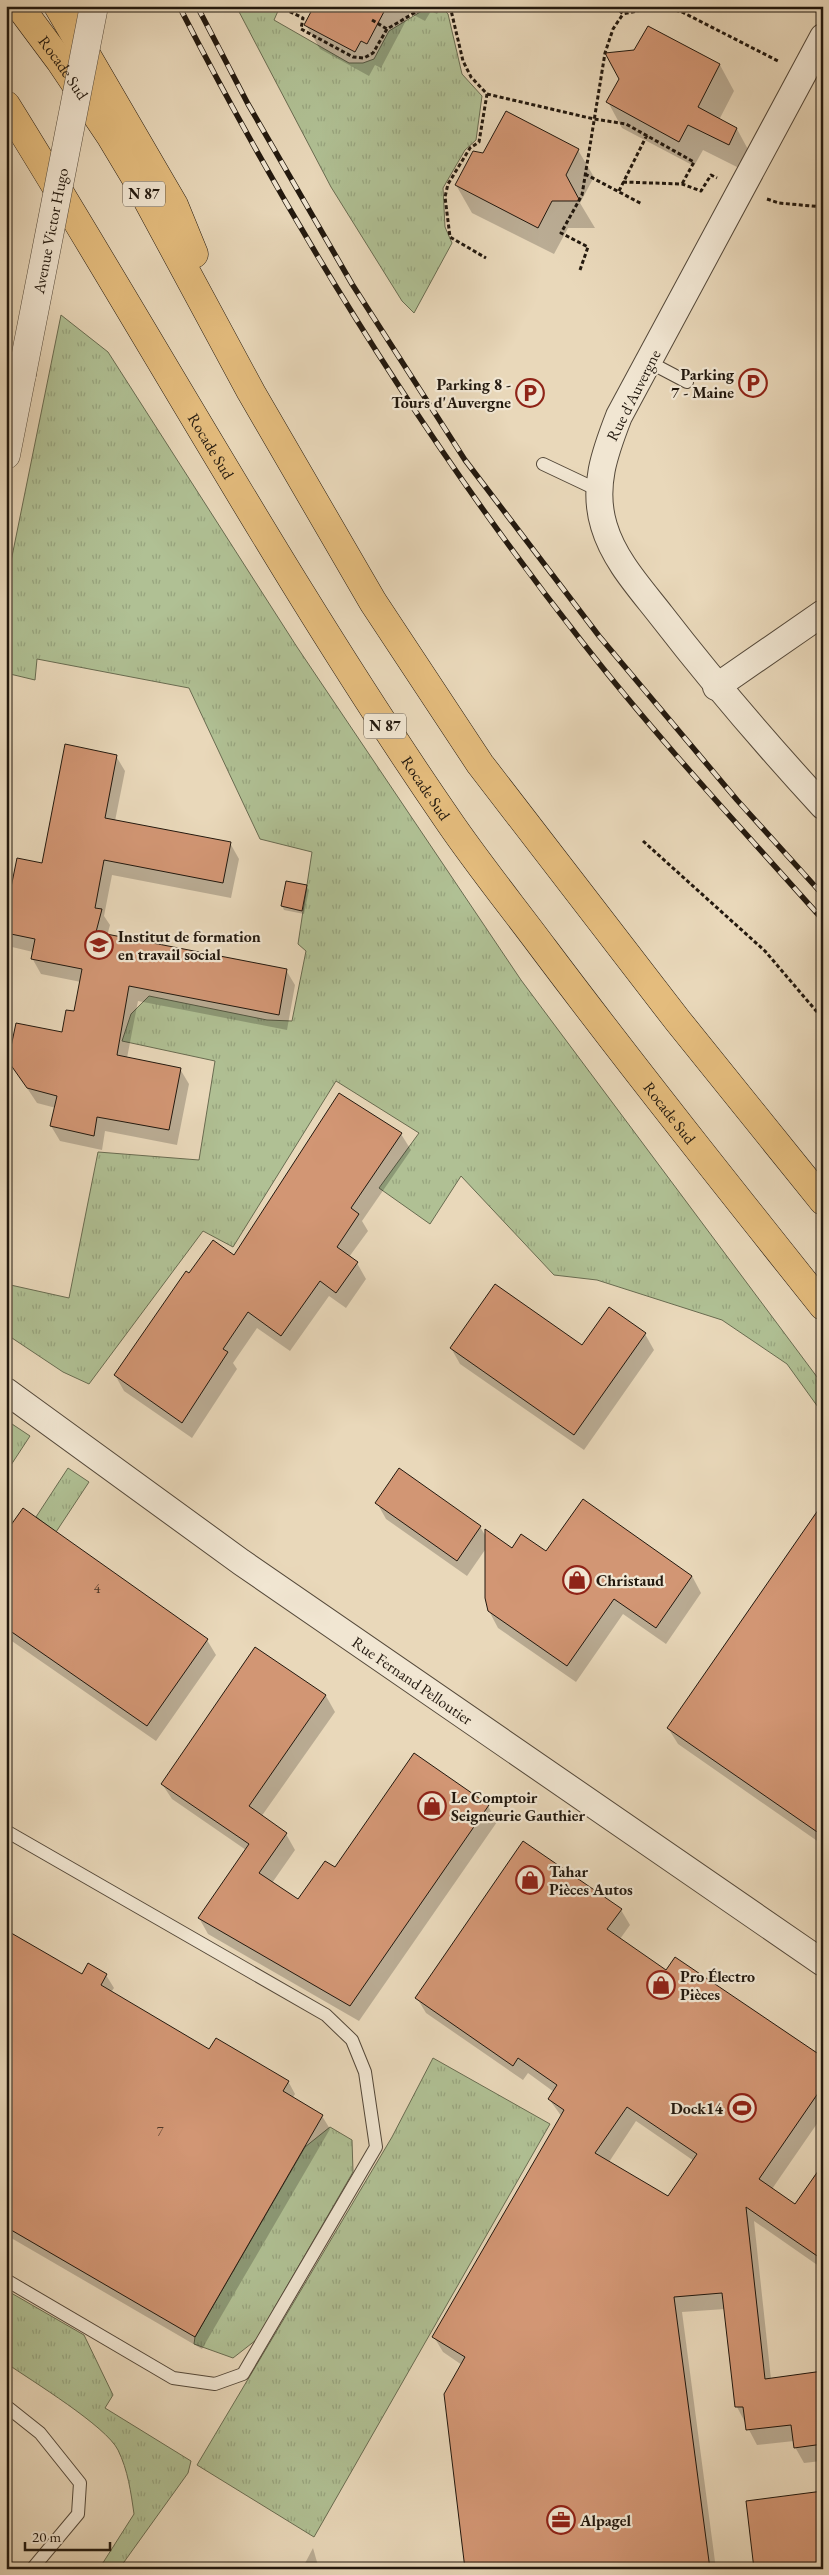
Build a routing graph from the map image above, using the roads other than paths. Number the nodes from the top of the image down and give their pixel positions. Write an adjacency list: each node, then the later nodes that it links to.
1 (19, 6): 8 (highway, Rocade Sud / N 87)
2 (58, 6): 8 (highway)
3 (94, 6): 9 (street, Avenue Victor Hugo, bridge)
4 (823, 37): 6 (street, Rue d'Auvergne)
5 (6, 105): 16 (highway, Rocade Sud / N 87)
6 (649, 362): 7 (lane); 11 (street, Rue d'Auvergne)
7 (687, 382)
8 (250, 392): 15 (highway, Rocade Sud / N 87)
9 (6, 455)
10 (543, 464): 11 (lane)
11 (598, 490): 13 (street, Rue d'Auvergne)
12 (823, 613): 13 (street)
13 (716, 686): 14 (street, Rue d'Auvergne)
14 (823, 806)
15 (823, 1201)
16 (823, 1306)
17 (6, 1391): 19 (street, Rue Fernand Pelloutier)
18 (6, 1831): 20 (lane)
19 (823, 1962)
20 (6, 2280)
21 (6, 2406): 22 (lane)
22 (32, 2569)

